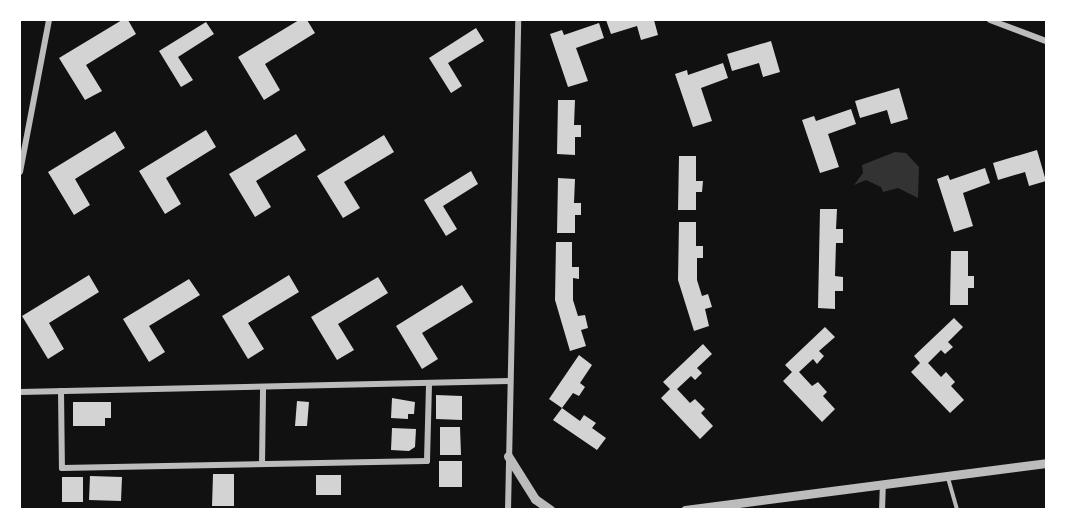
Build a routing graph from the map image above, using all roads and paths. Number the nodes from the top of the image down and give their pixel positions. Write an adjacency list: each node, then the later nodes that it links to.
1 (49, 20): 5 (street)
2 (518, 20): 6 (street)
3 (990, 20): 4 (street)
4 (1047, 41)
5 (20, 172)
6 (509, 381): 7 (street); 11 (street)
7 (429, 385): 8 (street); 13 (street)
8 (263, 388): 9 (street); 13 (street)
9 (61, 391): 10 (street); 13 (street)
10 (20, 392)
11 (508, 456): 17 (street); 18 (street)
12 (1047, 463): 14 (street)
13 (262, 464)
14 (948, 477): 15 (street); 21 (lane)
15 (884, 485): 16 (street); 20 (street)
16 (737, 506): 19 (street)
17 (508, 510)
18 (551, 510)
19 (684, 510)
20 (882, 510)
21 (957, 510)

